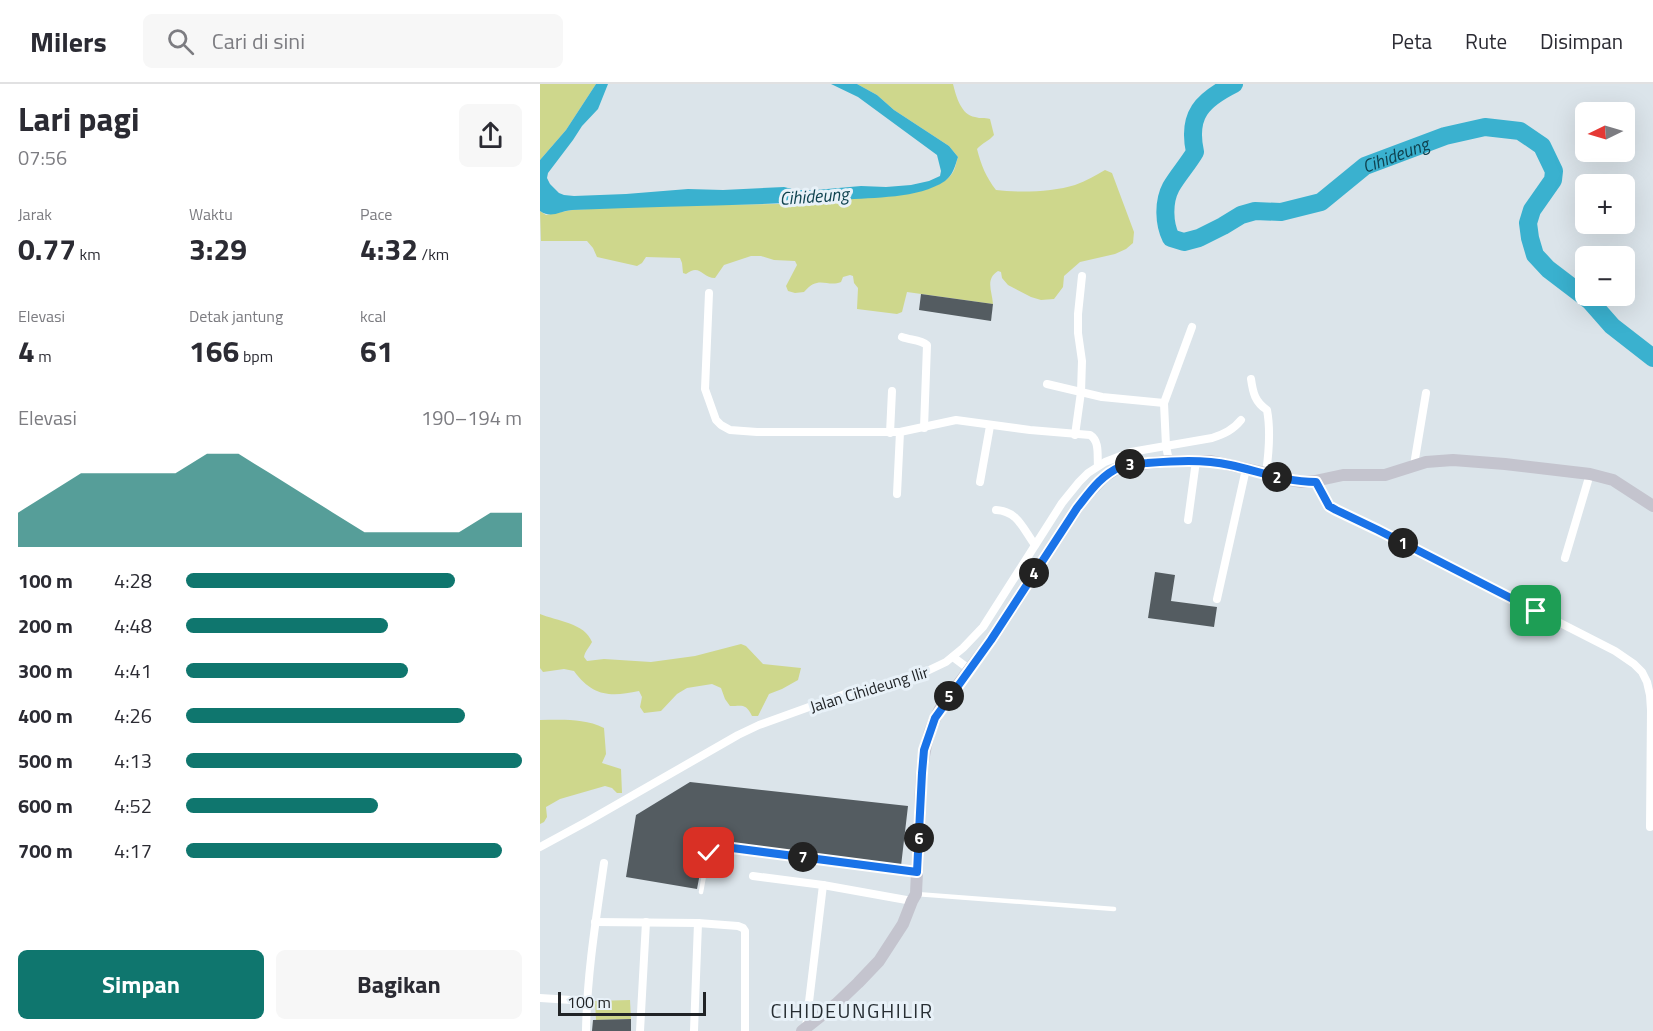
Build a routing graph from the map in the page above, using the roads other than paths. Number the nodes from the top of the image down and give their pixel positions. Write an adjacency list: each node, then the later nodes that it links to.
1 (1082, 276): 8 (street)
2 (709, 293): 15 (street)
3 (1192, 327): 10 (street)
4 (902, 337): 13 (street)
5 (1251, 379): 22 (street)
6 (1047, 384): 8 (street)
7 (892, 391): 15 (street)
8 (1081, 392): 10 (street); 16 (street)
9 (1426, 393): 19 (street)
10 (1164, 403): 17 (street)
11 (1241, 420): 17 (street, Jalan Cihideung Ilir)
12 (990, 426): 13 (street); 16 (street); 24 (street)
13 (924, 428): 14 (street)
14 (900, 432): 15 (street); 26 (street)
15 (890, 433)
16 (1075, 435): 20 (street)
17 (1167, 453): 18 (main road); 20 (street, Jalan Cihideung Ilir); 34 (main road)
18 (1196, 461): 21 (main road); 29 (street)
19 (1414, 465): 23 (main road); 25 (main road)
20 (1098, 466): 30 (street, Jalan Cihideung Ilir)
21 (1246, 469): 22 (main road); 32 (street)
22 (1266, 473): 25 (main road)
23 (1590, 474): 27 (main road); 31 (street)
24 (980, 482)
25 (1318, 486): 35 (street)
26 (897, 494)
27 (1653, 506)
28 (996, 510): 30 (street)
29 (1188, 520)
30 (1035, 544): 33 (street, Jalan Cihideung Ilir)
31 (1565, 558)
32 (1217, 599)
33 (953, 657): 34 (street); 36 (street, Jalan Cihideung Ilir)
34 (969, 669): 38 (main road)
35 (1650, 827)
36 (540, 848)
37 (604, 863): 44 (street)
38 (917, 872): 41 (lane); 42 (main road)
39 (753, 876): 40 (street)
40 (823, 885): 42 (street); 49 (street)
41 (701, 892)
42 (914, 898): 43 (lane); 49 (main road)
43 (1114, 909)
44 (595, 922): 45 (street); 48 (street)
45 (646, 922): 46 (street); 51 (street)
46 (698, 923): 52 (street); 53 (street)
47 (540, 998): 48 (street)
48 (587, 1001): 50 (street)
49 (804, 1029)
50 (586, 1031)
51 (640, 1031)
52 (694, 1031)
53 (745, 1031)

